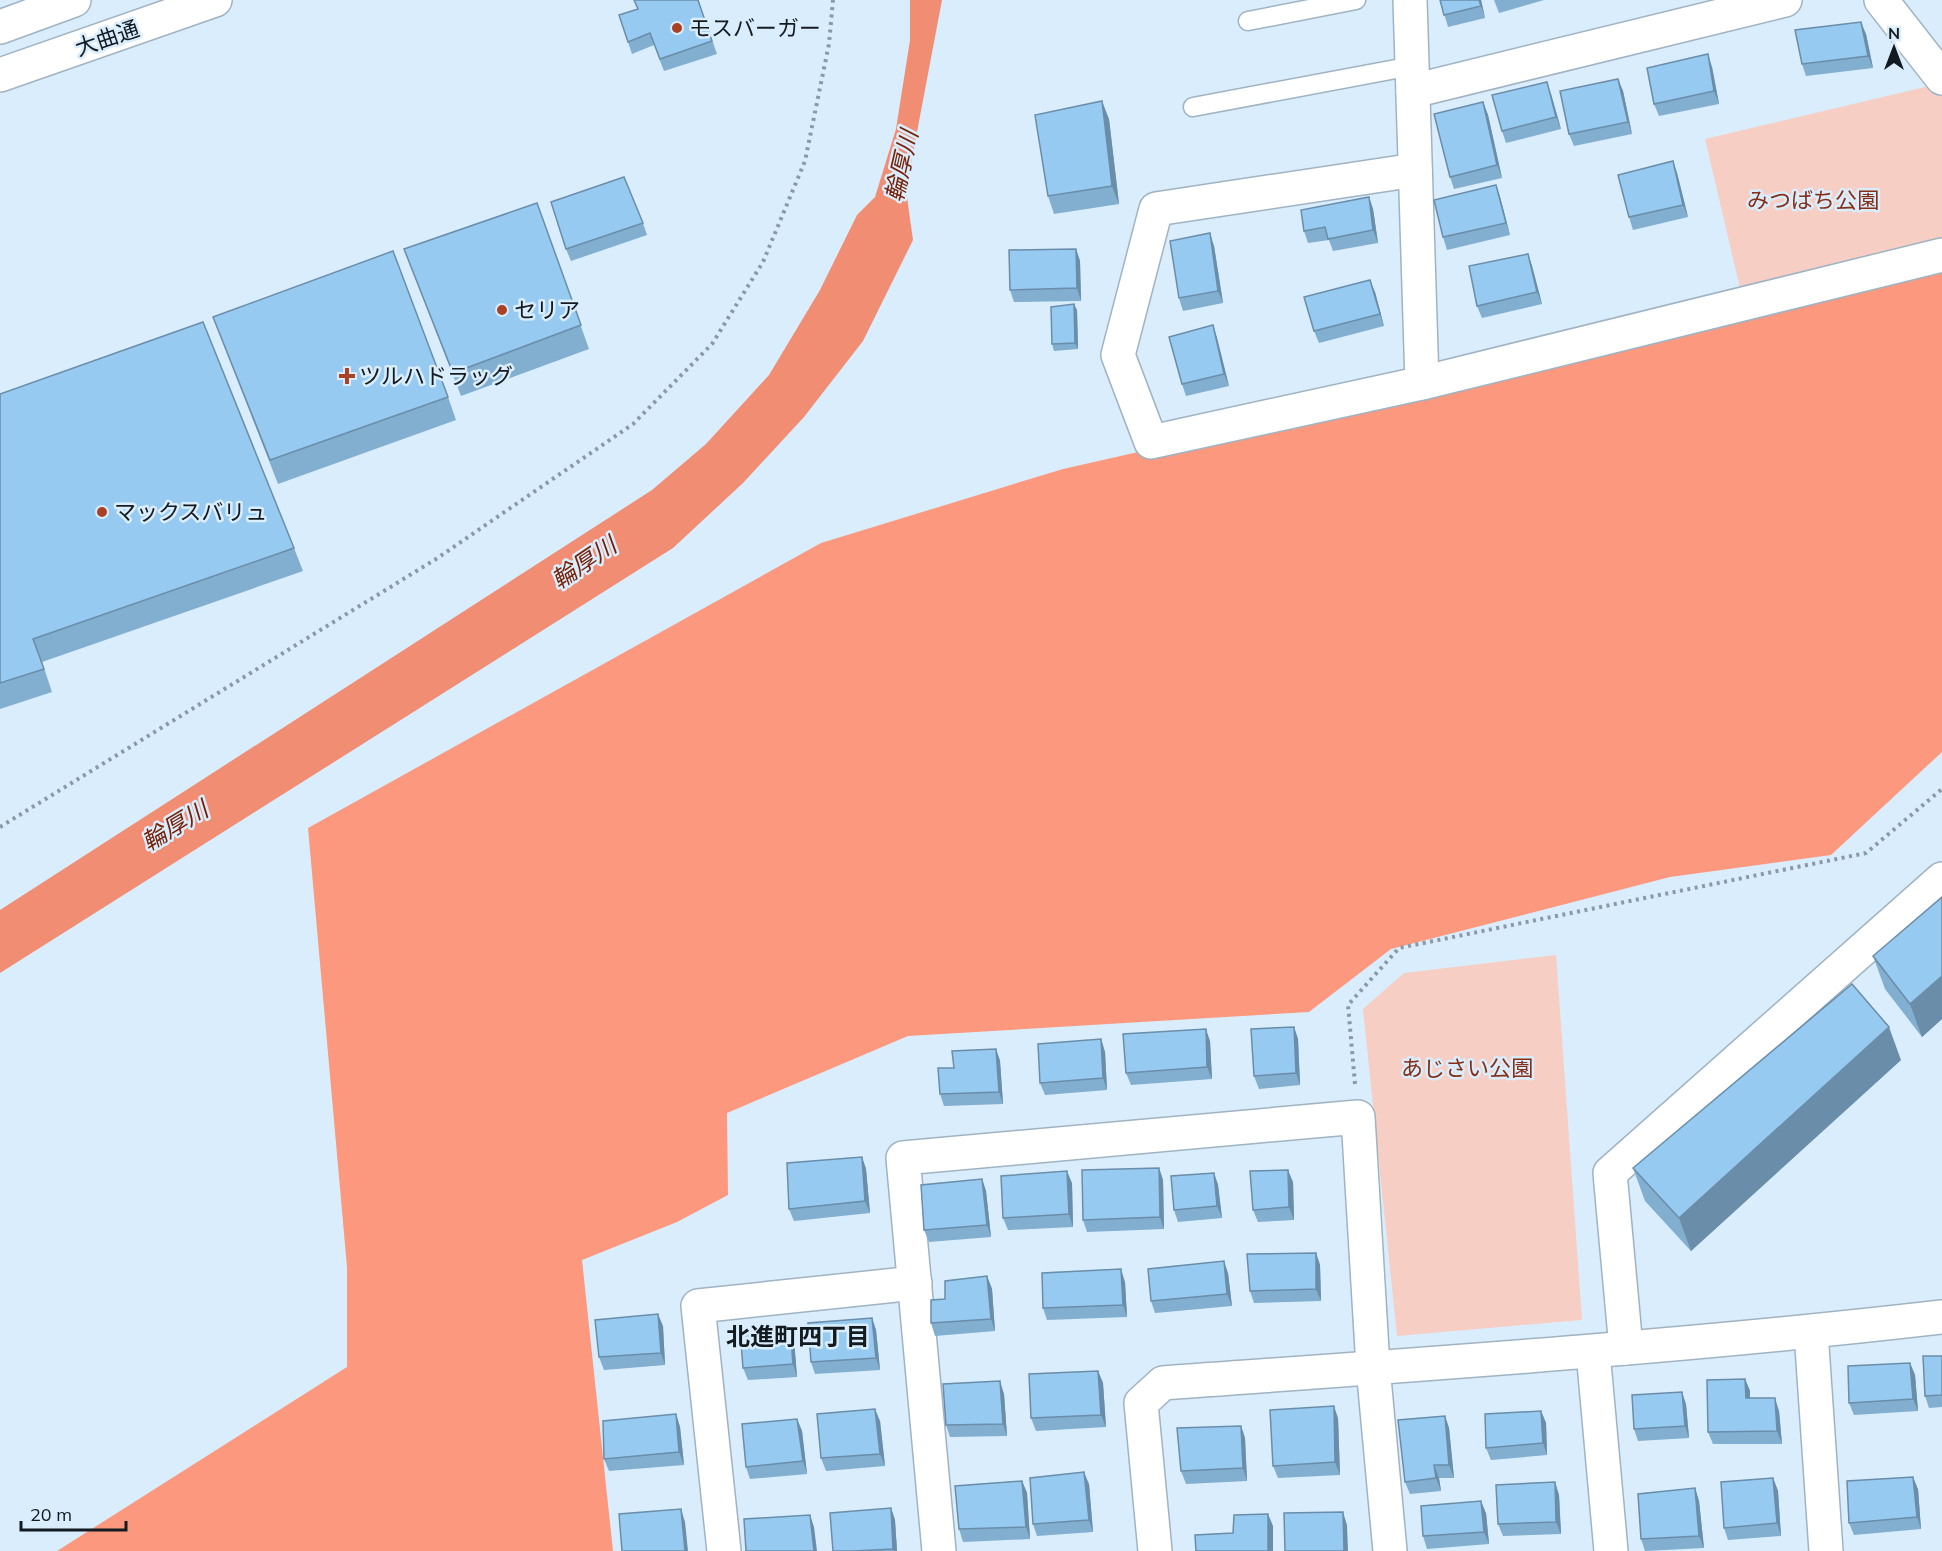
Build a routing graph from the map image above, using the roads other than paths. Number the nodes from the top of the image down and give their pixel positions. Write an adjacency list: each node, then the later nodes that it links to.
1 (74, 0): 8 (street, 大曲通)
2 (215, 0): 9 (street, 大曲通)
3 (1356, 0): 7 (lane)
4 (1410, 0): 10 (street)
5 (1785, 0): 10 (street)
6 (1881, 0): 11 (street)
7 (1248, 21)
8 (0, 27)
9 (0, 75)
10 (1413, 78): 12 (lane); 13 (street)
11 (1942, 78)
12 (1193, 106)
13 (1415, 170): 15 (street); 15 (street)
14 (1942, 255): 15 (street)
15 (1422, 383)
16 (1942, 879): 20 (street)
17 (915, 1283): 22 (street); 23 (street); 24 (street)
18 (1942, 1317): 19 (street)
19 (1811, 1332): 20 (street); 28 (street)
20 (1626, 1348): 21 (street)
21 (1593, 1352): 22 (street); 27 (street)
22 (1373, 1367): 25 (street); 26 (street)
23 (724, 1551)
24 (939, 1551)
25 (1155, 1551)
26 (1390, 1551)
27 (1611, 1551)
28 (1826, 1551)

